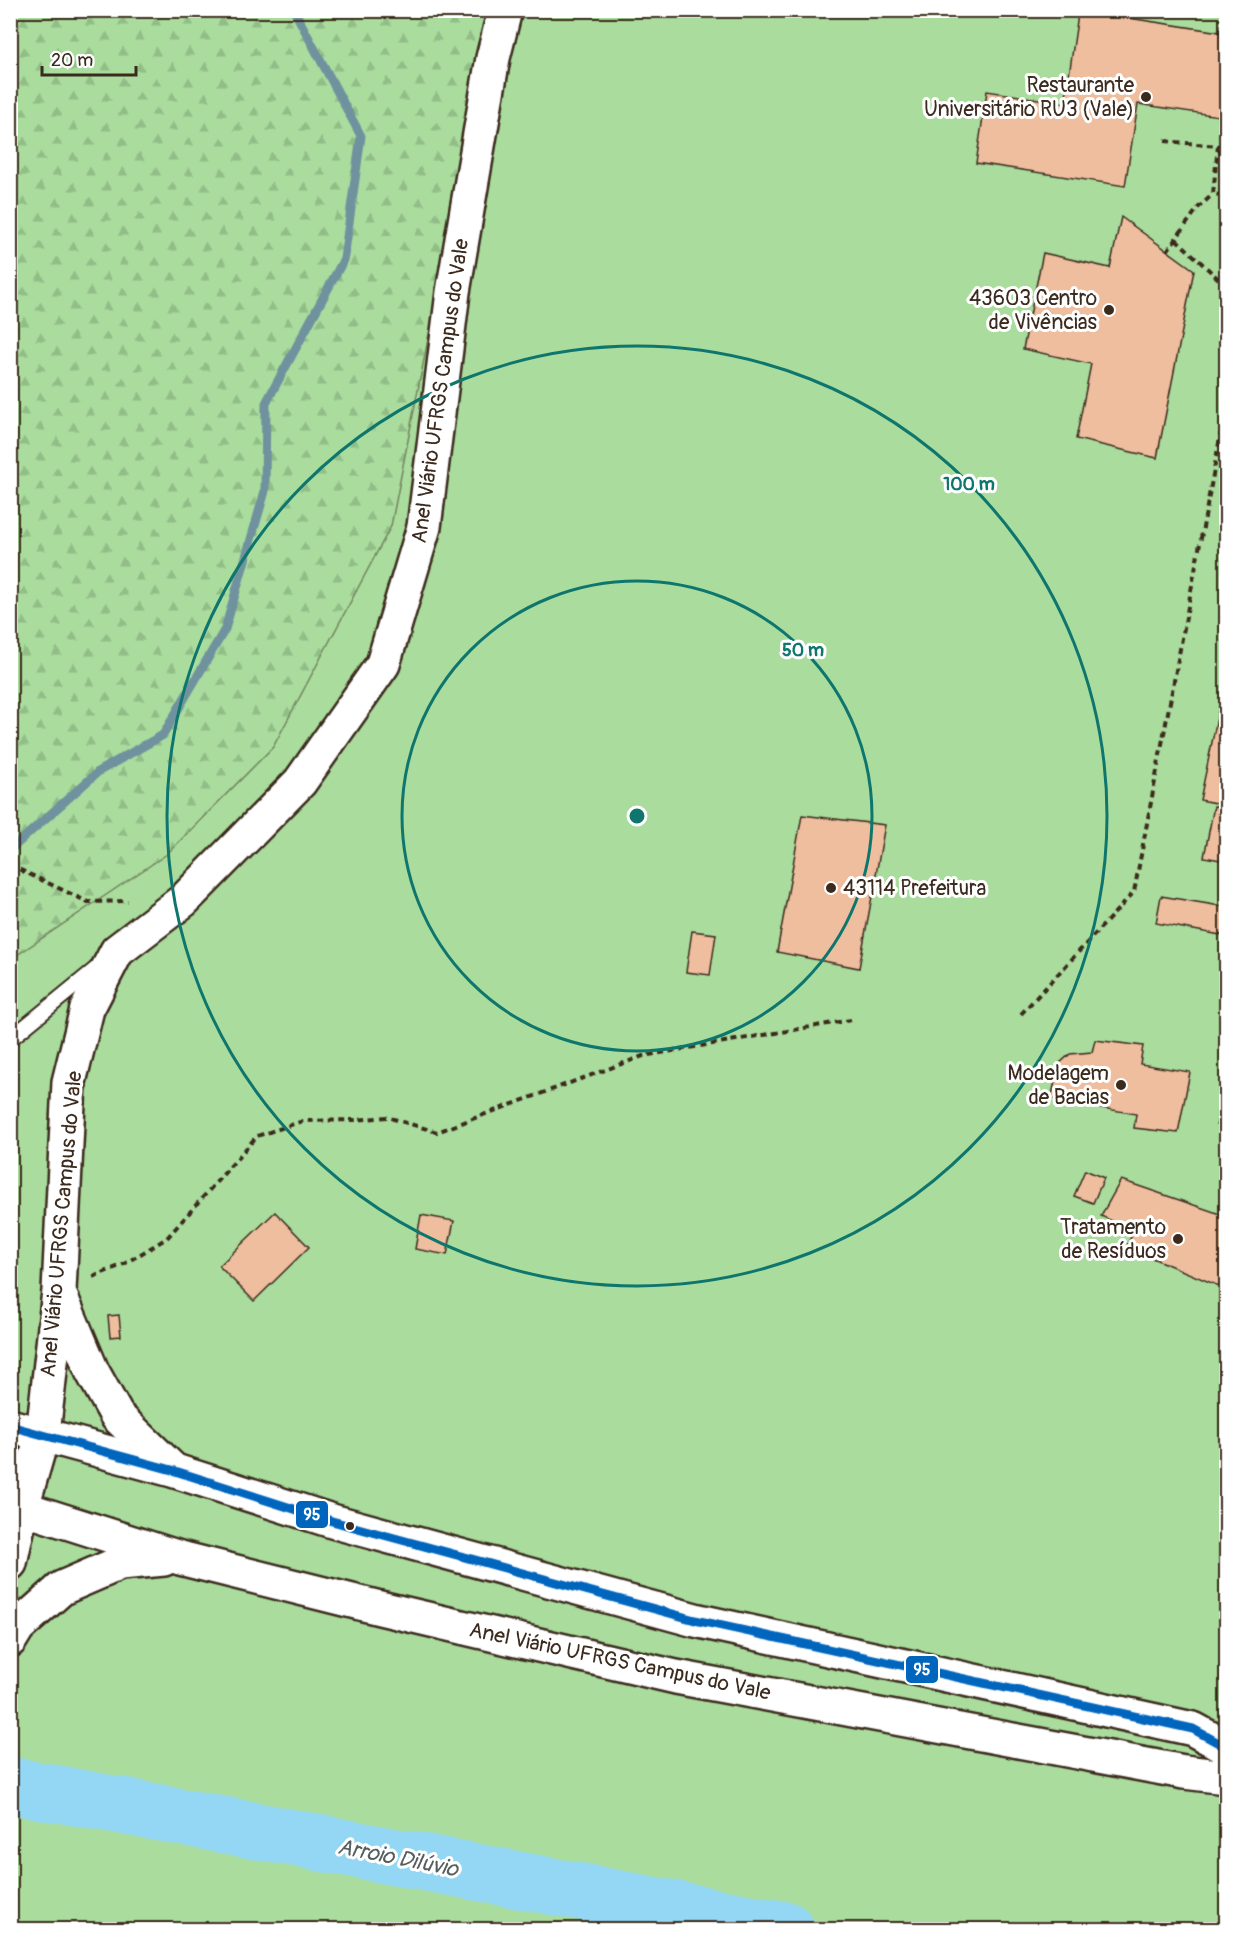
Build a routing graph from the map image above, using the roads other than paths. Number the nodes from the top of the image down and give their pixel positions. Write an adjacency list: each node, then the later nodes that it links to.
1 (505, 10): 2 (street, Anel Viário UFRGS Campus do Vale)
2 (117, 951): 3 (lane, Anel Viário UFRGS Campus do Vale); 4 (street, Anel Viário UFRGS Campus do Vale)
3 (10, 1039)
4 (59, 1291): 6 (street, Anel Viário UFRGS Campus do Vale); 7 (street)
5 (10, 1426): 6 (street)
6 (43, 1434): 7 (street); 8 (street, Anel Viário UFRGS Campus do Vale)
7 (172, 1470): 12 (street)
8 (16, 1512): 9 (street, Anel Viário UFRGS Campus do Vale); 10 (street, Anel Viário UFRGS Campus do Vale)
9 (180, 1558): 11 (street); 15 (street, Anel Viário UFRGS Campus do Vale)
10 (10, 1563)
11 (10, 1640)
12 (1193, 1729): 13 (lane); 14 (street)
13 (1227, 1730)
14 (1227, 1747)
15 (1227, 1777)

